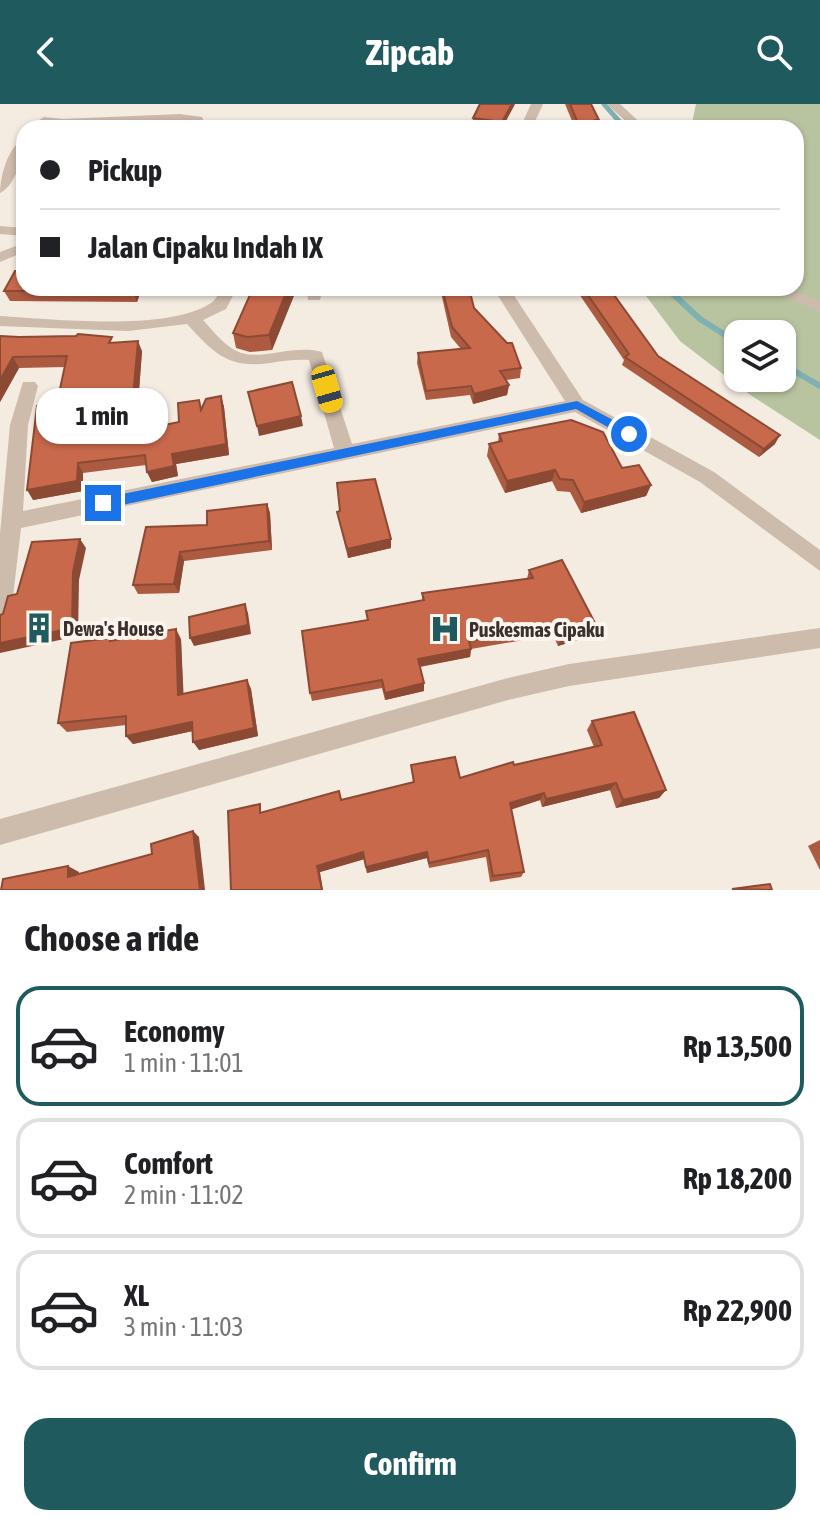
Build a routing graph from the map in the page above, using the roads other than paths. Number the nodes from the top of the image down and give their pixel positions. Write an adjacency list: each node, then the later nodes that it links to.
1 (613, 104): 4 (street)
2 (151, 120): 3 (street)
3 (198, 120)
4 (631, 120)
5 (16, 158): 6 (street)
6 (0, 189)
7 (225, 296): 11 (street)
8 (506, 296): 14 (street)
9 (793, 296): 10 (street)
10 (820, 307)
11 (193, 320): 12 (street); 16 (street)
12 (0, 321)
13 (29, 386): 15 (street)
14 (577, 405): 16 (street); 18 (street)
15 (9, 426): 17 (street)
16 (345, 453): 17 (street)
17 (12, 522): 19 (street)
18 (820, 562)
19 (0, 614)
20 (820, 638): 21 (street)
21 (0, 832)

